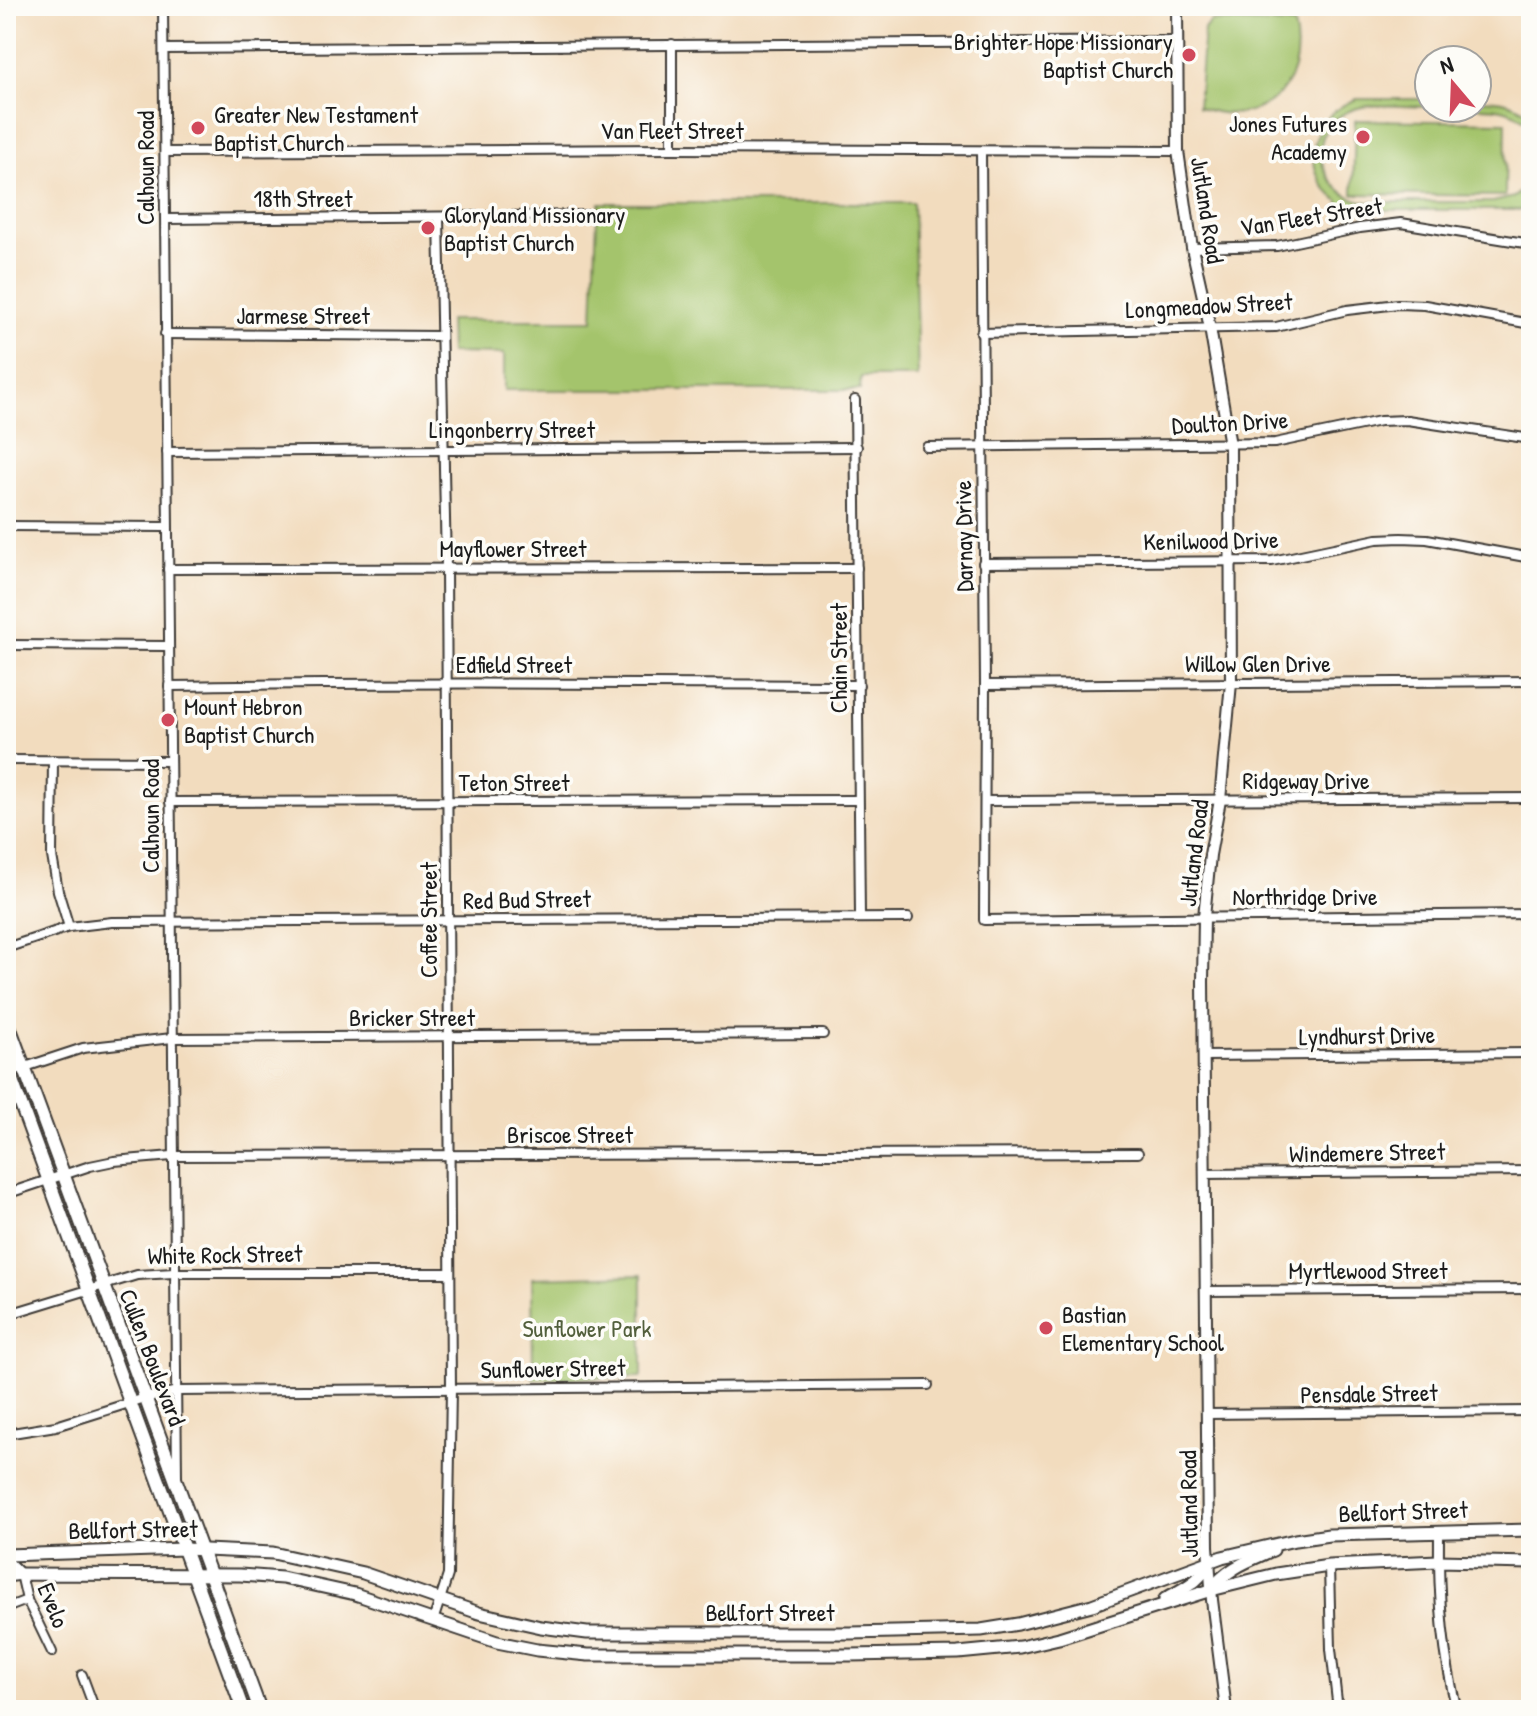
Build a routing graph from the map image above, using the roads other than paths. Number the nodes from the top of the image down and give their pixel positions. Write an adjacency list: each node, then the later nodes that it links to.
1 (163, 6): 5 (street, Calhoun Road)
2 (1177, 6): 3 (street, Jutland Road)
3 (1176, 41): 4 (street); 8 (street, Jutland Road)
4 (672, 44): 5 (street); 6 (street)
5 (165, 49): 9 (street, Calhoun Road)
6 (672, 149): 7 (street, Van Fleet Street); 9 (street, Van Fleet Street)
7 (981, 151): 8 (street, Van Fleet Street); 17 (street, Darnay Drive)
8 (1178, 151): 14 (street, Jutland Road)
9 (165, 152): 12 (street, Calhoun Road)
10 (596, 215): 11 (street, 18th Street)
11 (439, 217): 12 (street, 18th Street); 19 (street, Coffee Street)
12 (167, 219): 18 (street, Calhoun Road)
13 (1531, 244): 14 (street, Van Fleet Street)
14 (1192, 248): 16 (street, Jutland Road)
15 (1531, 324): 16 (street, Longmeadow Street)
16 (1210, 328): 17 (street, Longmeadow Street); 22 (street, Jutland Road)
17 (981, 333): 25 (street, Darnay Drive)
18 (165, 334): 19 (street, Jarmese Street); 27 (street, Calhoun Road)
19 (441, 336): 26 (street, Coffee Street)
20 (855, 400): 23 (street, Chain Street)
21 (1531, 439): 22 (street, Doulton Drive)
22 (1230, 445): 25 (street, Doulton Drive); 31 (street, Jutland Road)
23 (857, 447): 26 (street, Lingonberry Street); 34 (street, Chain Street)
24 (927, 447): 25 (street, Doulton Drive)
25 (982, 447): 32 (street, Darnay Drive)
26 (442, 450): 27 (street, Lingonberry Street); 33 (street, Coffee Street)
27 (167, 452): 29 (street, Calhoun Road)
28 (6, 526): 29 (street)
29 (166, 527): 35 (street, Calhoun Road)
30 (1531, 558): 31 (street, Kenilwood Drive)
31 (1232, 562): 32 (street, Kenilwood Drive); 39 (street, Jutland Road)
32 (983, 563): 42 (street, Darnay Drive)
33 (446, 568): 34 (street, Mayflower Street); 35 (street, Mayflower Street); 40 (street, Coffee Street)
34 (857, 568): 41 (street, Chain Street)
35 (168, 569): 37 (street, Calhoun Road)
36 (6, 645): 37 (street)
37 (167, 646): 43 (street, Calhoun Road)
38 (1531, 681): 39 (street, Willow Glen Drive)
39 (1231, 683): 42 (street, Willow Glen Drive); 49 (street, Jutland Road)
40 (446, 685): 41 (street, Edfield Street); 43 (street, Edfield Street); 52 (street, Coffee Street)
41 (859, 685): 48 (street, Chain Street)
42 (985, 685): 50 (street, Darnay Drive)
43 (169, 686): 46 (street, Calhoun Road)
44 (6, 760): 45 (street)
45 (53, 760): 46 (street); 60 (street)
46 (169, 761): 51 (street, Calhoun Road)
47 (1531, 798): 49 (street, Ridgeway Drive)
48 (858, 800): 52 (street, Teton Street); 54 (street, Chain Street)
49 (1220, 800): 50 (street, Ridgeway Drive); 55 (street, Jutland Road)
50 (985, 801): 59 (street, Darnay Drive)
51 (170, 802): 52 (street, Teton Street); 57 (street, Calhoun Road)
52 (447, 802): 58 (street, Coffee Street)
53 (1531, 914): 55 (street, Northridge Drive)
54 (860, 916): 56 (street, Red Bud Street); 58 (street, Red Bud Street)
55 (1204, 917): 59 (street, Northridge Drive); 67 (street, Jutland Road)
56 (908, 918)
57 (171, 920): 58 (street, Red Bud Street); 60 (street, Red Bud Street); 65 (street, Calhoun Road)
58 (448, 920): 64 (street, Coffee Street)
59 (984, 920)
60 (69, 927): 61 (street, Red Bud Street)
61 (6, 948)
62 (6, 1018): 68 (main road, Cullen Boulevard)
63 (823, 1034): 64 (street, Bricker Street)
64 (448, 1037): 65 (street, Bricker Street); 71 (street, Coffee Street)
65 (172, 1038): 68 (street, Bricker Street); 72 (street, Calhoun Road)
66 (1531, 1053): 67 (street, Lyndhurst Drive)
67 (1204, 1056): 74 (street, Jutland Road)
68 (24, 1066): 69 (street, Bricker Street); 75 (main road, Cullen Boulevard)
69 (7, 1070): 76 (main road, Cullen Boulevard)
70 (1138, 1153): 71 (street, Briscoe Street)
71 (448, 1154): 72 (street, Briscoe Street); 79 (street, Coffee Street)
72 (172, 1156): 75 (street, Briscoe Street); 78 (street, Calhoun Road)
73 (1531, 1171): 74 (street, Windemere Street)
74 (1204, 1174): 83 (street, Jutland Road)
75 (64, 1175): 76 (street, Briscoe Street); 80 (main road, Cullen Boulevard)
76 (48, 1180): 77 (street, Briscoe Street); 82 (main road, Cullen Boulevard)
77 (6, 1194)
78 (174, 1273): 79 (street, White Rock Street); 80 (street, White Rock Street); 87 (street, Calhoun Road)
79 (450, 1273): 86 (street, Coffee Street)
80 (103, 1285): 82 (street, White Rock Street); 88 (main road, Cullen Boulevard)
81 (1531, 1289): 83 (street, Myrtlewood Street)
82 (89, 1291): 84 (street, White Rock Street); 89 (main road, Cullen Boulevard)
83 (1205, 1291): 91 (street, Jutland Road)
84 (6, 1315)
85 (928, 1385): 86 (street, Sunflower Street)
86 (451, 1389): 87 (street, Sunflower Street); 112 (street, Coffee Street)
87 (178, 1391): 88 (street, Sunflower Street); 93 (street, Calhoun Road)
88 (145, 1398): 89 (street, Sunflower Street); 93 (main road, Cullen Boulevard)
89 (130, 1402): 92 (street); 97 (main road, Cullen Boulevard)
90 (1531, 1411): 91 (street, Pensdale Street)
91 (1207, 1414): 100 (street, Jutland Road)
92 (6, 1434)
93 (177, 1482): 98 (main road, Cullen Boulevard)
94 (1531, 1530): 95 (main road, Bellfort Street)
95 (1439, 1532): 96 (main road, Bellfort Street); 101 (street)
96 (1295, 1540): 100 (main road, Bellfort Street); 109 (main road)
97 (184, 1549): 98 (main road, Bellfort Street); 99 (main road, Bellfort Street); 106 (main road, Cullen Boulevard)
98 (202, 1549): 104 (main road, Bellfort Street); 107 (main road, Cullen Boulevard)
99 (6, 1557): 105 (street)
100 (1209, 1561): 109 (street, Jutland Road); 113 (main road, Bellfort Street); 115 (main road)
101 (1438, 1561): 102 (main road, Bellfort Street); 103 (main road, Bellfort Street); 133 (street)
102 (1531, 1563)
103 (1329, 1566): 109 (main road, Bellfort Street); 132 (street)
104 (363, 1573): 110 (main road); 112 (main road, Bellfort Street)
105 (21, 1574): 106 (main road, Bellfort Street); 108 (main road, Bellfort Street); 111 (street, Evelo)
106 (193, 1575): 107 (main road, Bellfort Street); 129 (main road, Cullen Boulevard)
107 (210, 1575): 110 (main road, Bellfort Street); 130 (main road, Cullen Boulevard)
108 (6, 1576)
109 (1211, 1590): 115 (main road, Bellfort Street); 131 (street, Jutland Road)
110 (355, 1594): 116 (main road, Bellfort Street)
111 (27, 1600): 114 (street); 122 (street, Evelo)
112 (442, 1600): 116 (street, Coffee Street); 119 (main road, Bellfort Street)
113 (1092, 1605): 117 (main road); 118 (main road, Bellfort Street)
114 (6, 1608)
115 (1148, 1609): 117 (main road, Bellfort Street)
116 (433, 1621): 124 (main road, Bellfort Street)
117 (1100, 1625): 123 (main road, Bellfort Street)
118 (981, 1630): 120 (main road, Bellfort Street); 123 (main road)
119 (587, 1633): 121 (main road, Bellfort Street); 124 (main road)
120 (851, 1633): 121 (main road, Bellfort Street); 126 (main road)
121 (719, 1634): 125 (main road)
122 (52, 1652)
123 (983, 1652): 126 (main road, Bellfort Street)
124 (588, 1655): 125 (main road, Bellfort Street)
125 (721, 1655): 126 (main road, Bellfort Street)
126 (850, 1655)
127 (82, 1675): 128 (street)
128 (95, 1710)
129 (243, 1710)
130 (260, 1710)
131 (1226, 1710)
132 (1338, 1710)
133 (1457, 1710)

